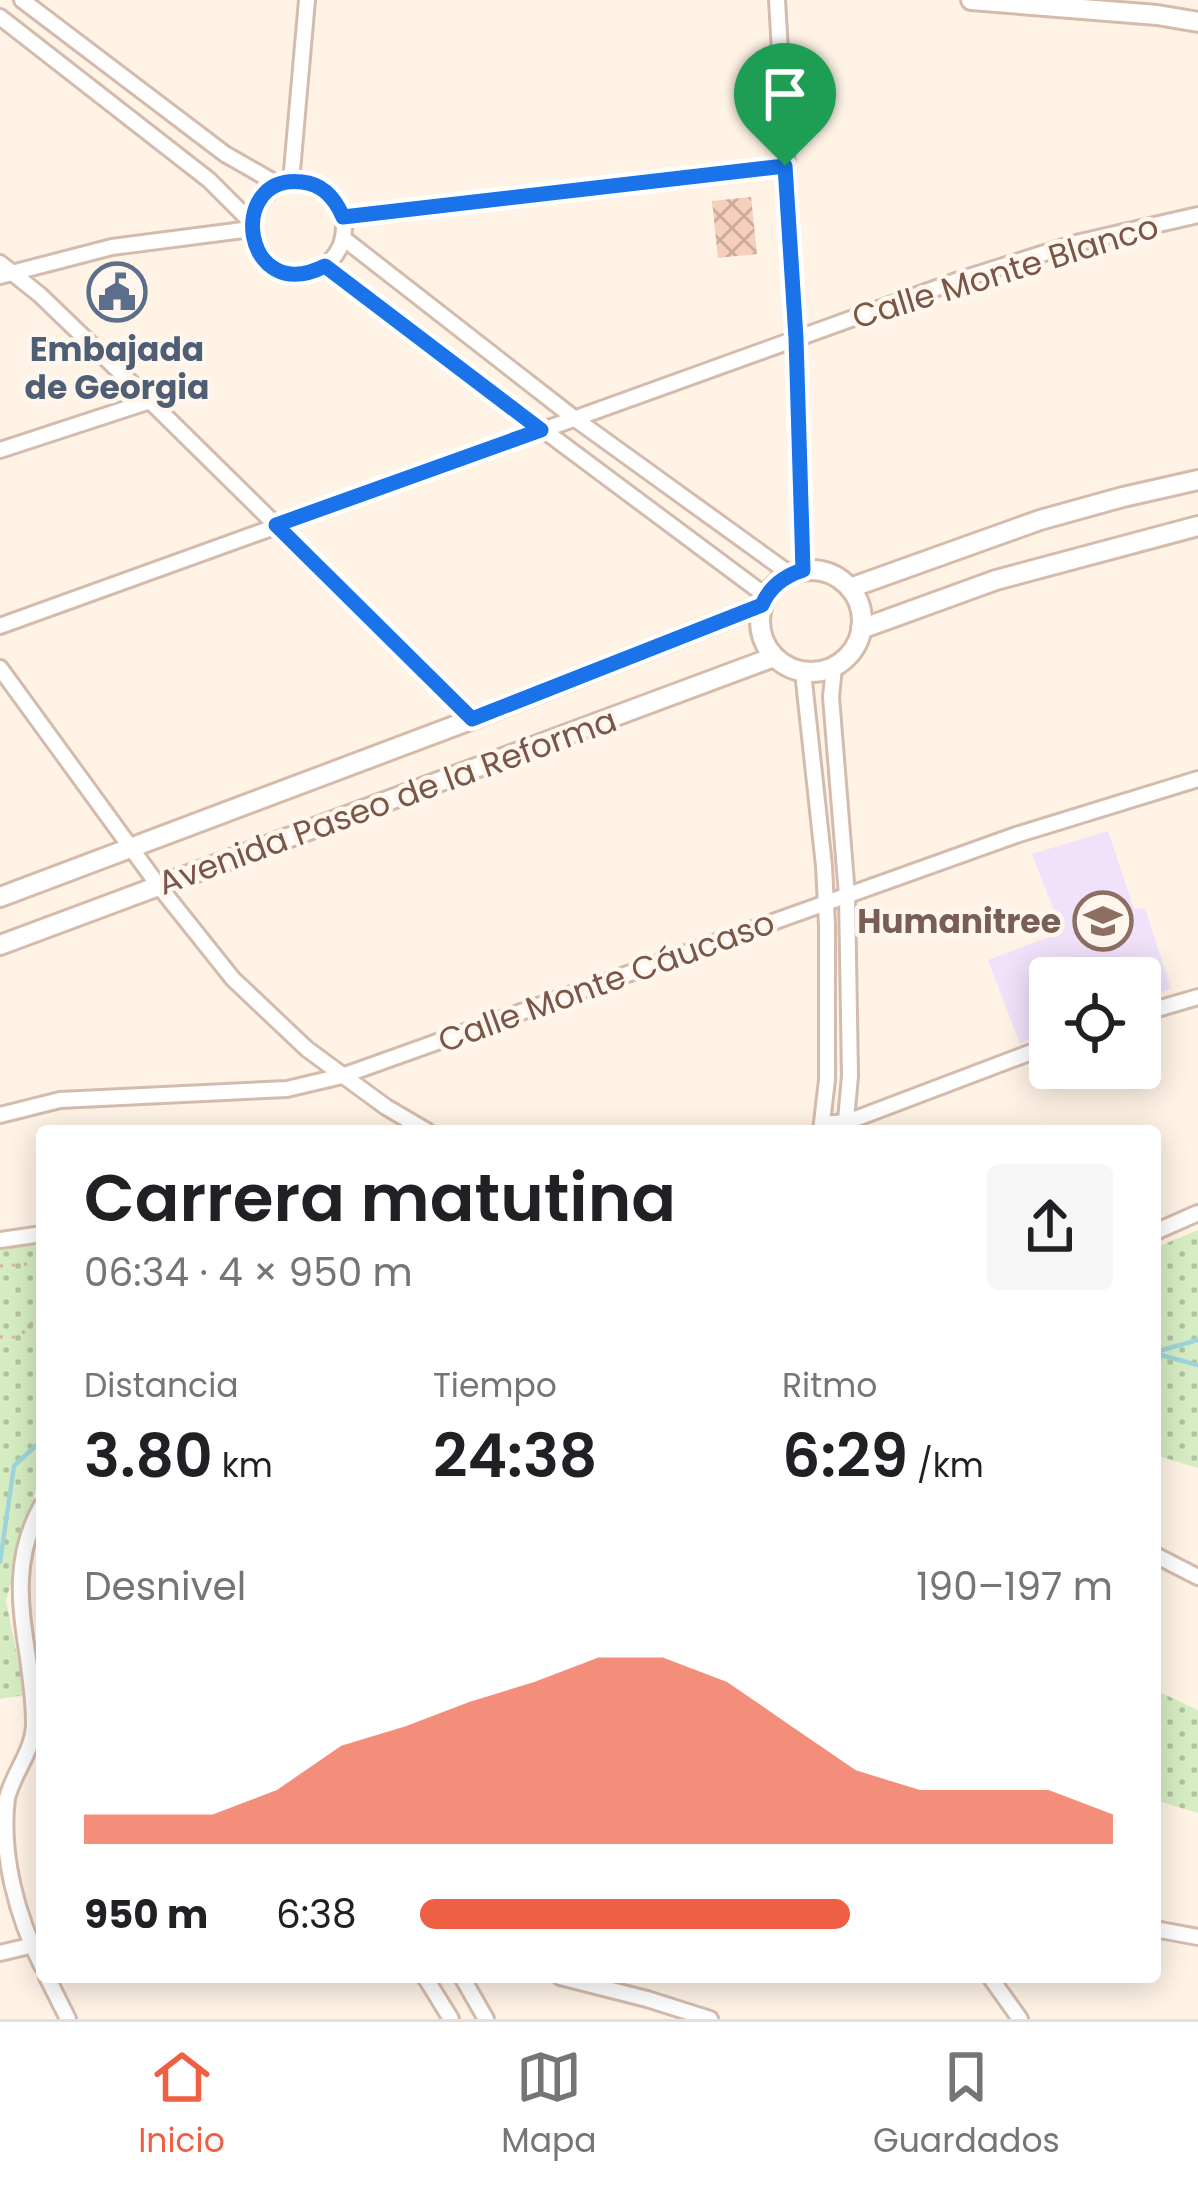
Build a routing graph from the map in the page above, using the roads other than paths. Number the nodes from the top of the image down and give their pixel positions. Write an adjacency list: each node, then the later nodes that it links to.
1 (22, 0): 8 (street)
2 (307, 0): 8 (street)
3 (777, 0): 7 (street)
4 (971, 0): 6 (main road)
5 (0, 17): 11 (street)
6 (1198, 22)
7 (785, 166): 10 (street); 15 (street)
8 (285, 183): 10 (street); 11 (street)
9 (1198, 215): 15 (street, Calle Monte Blanco)
10 (343, 217): 12 (street)
11 (251, 225): 13 (street); 14 (street)
12 (343, 238): 13 (street); 17 (street)
13 (325, 266): 18 (street)
14 (4, 271): 16 (street)
15 (796, 338): 17 (street, Calle Monte Blanco); 23 (street)
16 (150, 400): 19 (street); 21 (street)
17 (574, 418): 18 (street, Calle Monte Blanco); 23 (street)
18 (541, 430): 21 (street, Calle Monte Blanco); 25 (street)
19 (0, 450)
20 (1198, 481): 24 (main road)
21 (276, 525): 26 (street, Calle Monte Blanco); 32 (street)
22 (1198, 526): 27 (main road)
23 (797, 572): 24 (main road); 25 (main road)
24 (850, 588): 27 (main road)
25 (764, 600): 28 (main road); 32 (main road, Avenida Paseo de la Reforma)
26 (0, 626)
27 (861, 629): 30 (main road)
28 (774, 657): 31 (main road); 35 (main road, Avenida Paseo de la Reforma)
29 (0, 668): 34 (street)
30 (834, 668): 31 (main road); 36 (street)
31 (802, 672): 38 (street)
32 (472, 719): 34 (main road, Avenida Paseo de la Reforma)
33 (1198, 778): 36 (street, Calle Monte Cáucaso)
34 (130, 847): 35 (street); 37 (main road, Avenida Paseo de la Reforma)
35 (158, 885): 39 (main road, Avenida Paseo de la Reforma); 43 (street)
36 (847, 895): 38 (street, Calle Monte Cáucaso); 47 (street)
37 (0, 897)
38 (826, 902): 43 (street, Calle Monte Cáucaso); 46 (street)
39 (0, 945)
40 (1198, 997): 41 (street)
41 (1161, 1008)
42 (1029, 1053): 48 (street)
43 (342, 1076): 44 (street, Calle Monte Cáucaso); 45 (street)
44 (0, 1114)
45 (417, 1125)
46 (822, 1125)
47 (846, 1125)
48 (849, 1125)
49 (1198, 1213): 50 (street)
50 (1161, 1229)
51 (36, 1235): 52 (street)
52 (0, 1240)
53 (36, 1515): 56 (street)
54 (1161, 1558): 55 (street)
55 (1198, 1576)
56 (36, 1715)
57 (36, 1732): 60 (street)
58 (1161, 1930): 59 (street)
59 (1198, 1937)
60 (36, 1943): 61 (street)
61 (0, 1953)
62 (50, 1983): 67 (street)
63 (429, 1983): 68 (street)
64 (465, 1983): 69 (street)
65 (584, 1983): 70 (street)
66 (993, 1983): 71 (street)
67 (68, 2019)
68 (451, 2019)
69 (486, 2019)
70 (710, 2019)
71 (1020, 2019)

